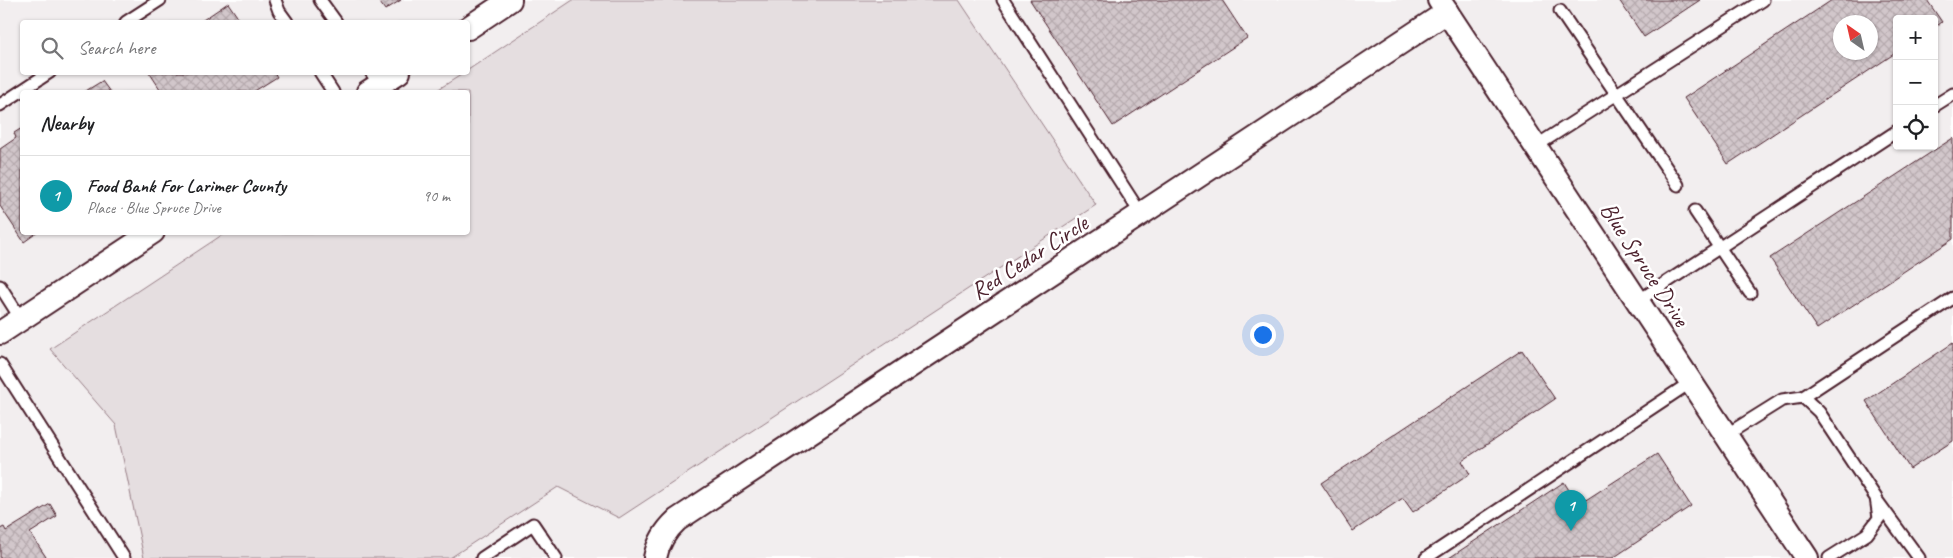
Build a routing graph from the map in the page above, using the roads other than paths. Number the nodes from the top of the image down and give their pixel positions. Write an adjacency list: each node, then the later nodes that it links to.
1 (160, 0): 9 (lane)
2 (275, 0): 10 (lane)
3 (320, 0): 11 (lane)
4 (510, 0): 12 (street)
5 (1003, 0): 28 (lane)
6 (1763, 0): 20 (lane)
7 (1443, 6): 25 (street, Blue Spruce Drive); 28 (street, Red Cedar Circle)
8 (1560, 11): 20 (lane)
9 (129, 20)
10 (286, 20)
11 (335, 20)
12 (470, 27)
13 (45, 75): 17 (lane)
14 (322, 75): 18 (lane)
15 (392, 75): 16 (street)
16 (373, 83)
17 (23, 90)
18 (332, 90)
19 (20, 92): 22 (lane)
20 (1616, 94): 25 (lane); 26 (lane)
21 (1953, 94): 23 (lane)
22 (0, 105)
23 (1936, 105)
24 (1893, 134): 30 (lane)
25 (1536, 146): 34 (street, Blue Spruce Drive)
26 (1678, 185)
27 (1695, 211): 30 (lane)
28 (1141, 214): 45 (street, Red Cedar Circle)
29 (148, 235): 35 (street)
30 (1720, 248): 32 (lane); 34 (lane)
31 (0, 286): 35 (lane)
32 (1750, 293)
33 (1953, 298): 39 (lane)
34 (1638, 301): 38 (street, Blue Spruce Drive)
35 (21, 319): 36 (street)
36 (0, 333)
37 (0, 364): 42 (lane)
38 (1691, 382): 40 (street, Blue Spruce Drive); 46 (lane)
39 (1803, 397): 40 (lane); 41 (lane)
40 (1726, 434): 47 (street, Blue Spruce Drive)
41 (1876, 498): 48 (lane); 49 (lane)
42 (124, 558)
43 (482, 558): 44 (lane)
44 (556, 558)
45 (655, 558)
46 (1426, 558)
47 (1807, 558)
48 (1829, 558)
49 (1919, 558)

